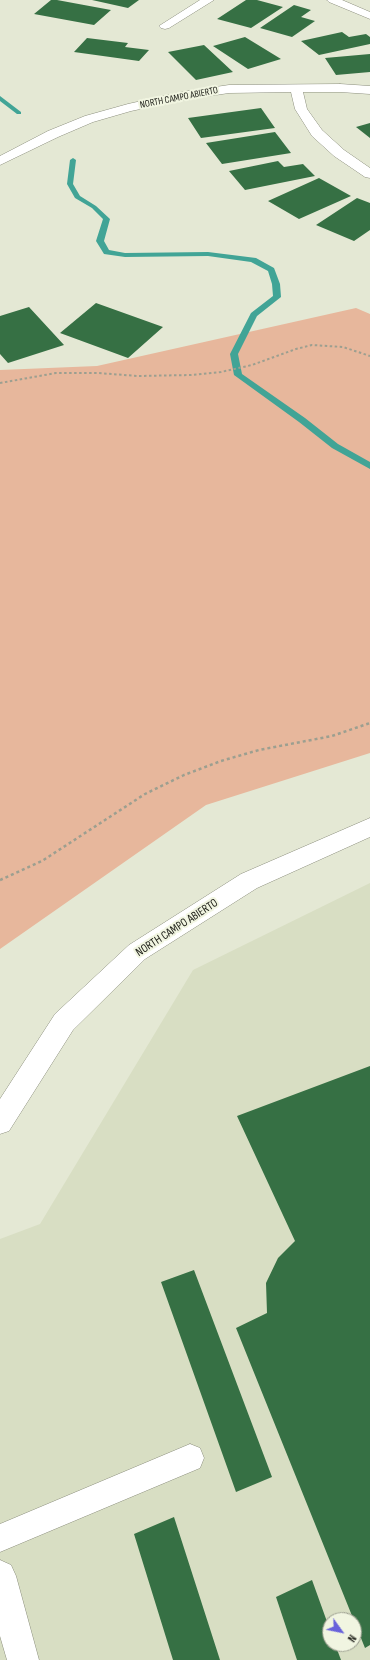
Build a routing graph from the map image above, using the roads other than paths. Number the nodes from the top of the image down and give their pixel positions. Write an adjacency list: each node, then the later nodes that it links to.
1 (208, 0): 4 (street)
2 (332, 0): 3 (street)
3 (370, 16)
4 (165, 26)
5 (296, 89): 6 (street, NORTH CAMPO ABIERTO); 7 (street, NORTH CAMPO ABIERTO); 8 (street)
6 (370, 90)
7 (0, 161)
8 (370, 174)
9 (370, 827): 10 (street, NORTH CAMPO ABIERTO)
10 (0, 1122)
11 (190, 1458): 12 (lane)
12 (0, 1538)
13 (0, 1576): 14 (street)
14 (23, 1660)

